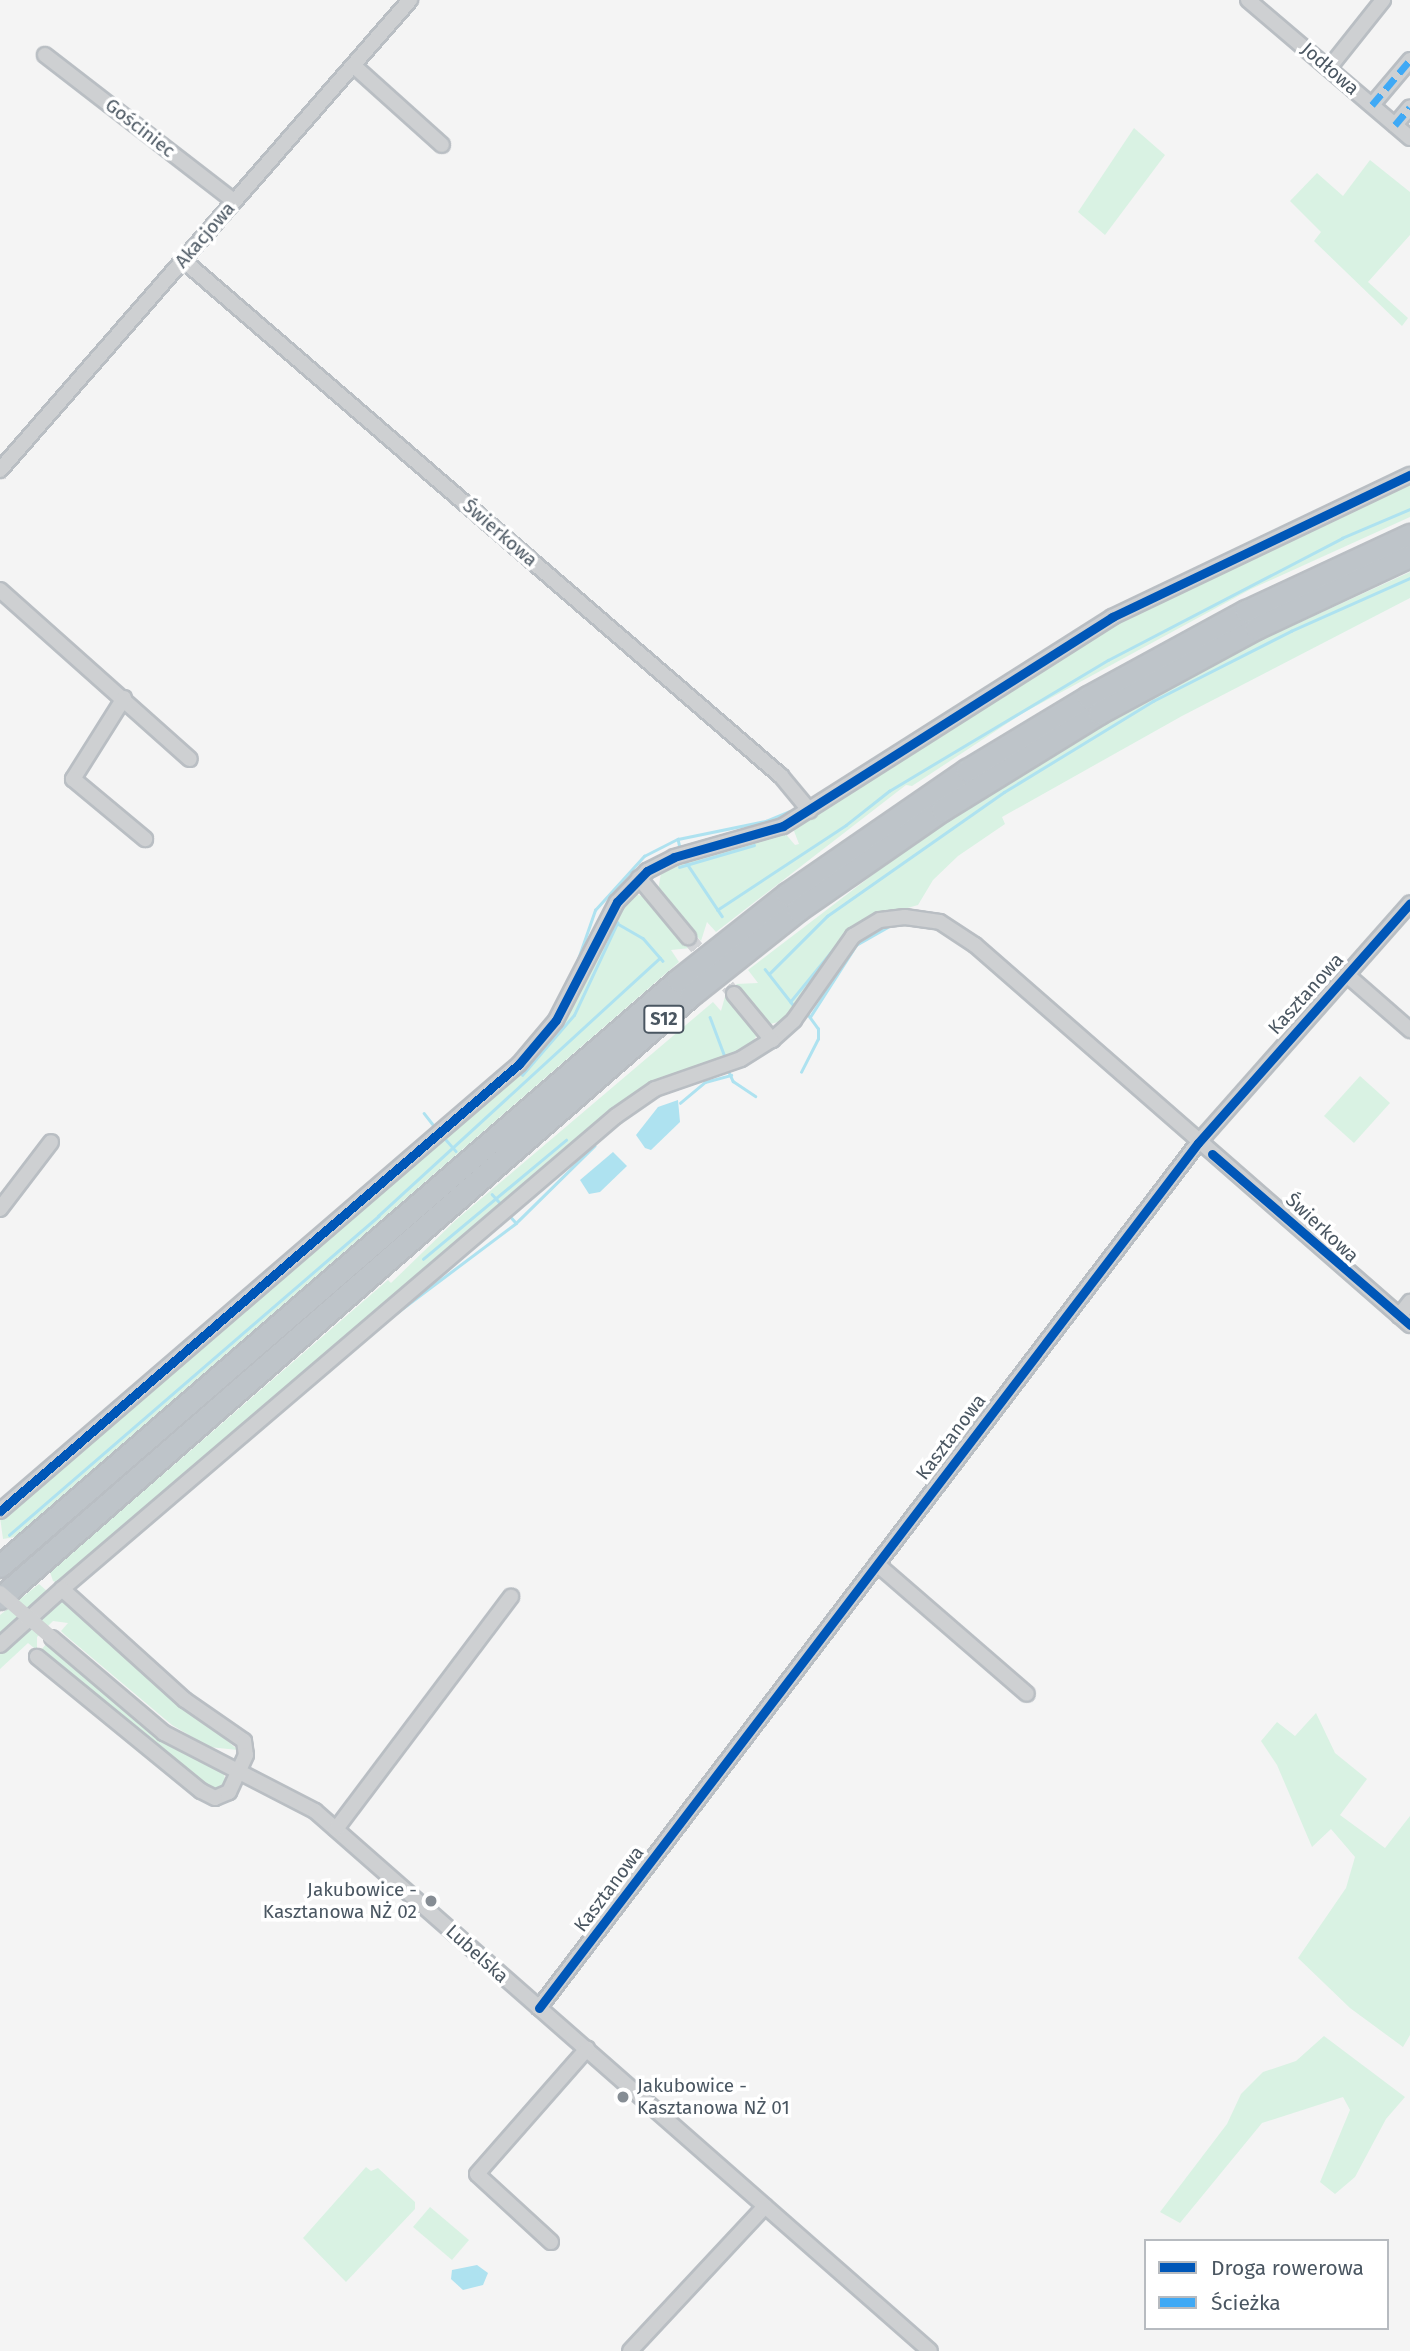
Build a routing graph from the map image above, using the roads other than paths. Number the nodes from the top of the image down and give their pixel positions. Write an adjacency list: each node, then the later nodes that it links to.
1 (410, 0): 6 (street, Akacjowa)
2 (1248, 0): 7 (street, Jodłowa)
3 (1383, 0): 7 (street)
4 (45, 54): 13 (street, Gościniec)
5 (1410, 60): 8 (street)
6 (354, 66): 12 (street); 13 (street, Akacjowa)
7 (1329, 68): 8 (street, Jodłowa)
8 (1372, 105): 10 (street, Jodłowa)
9 (1410, 107): 10 (street)
10 (1395, 125): 11 (street, Jodłowa)
11 (1410, 138)
12 (442, 145)
13 (234, 201): 14 (street, Akacjowa)
14 (183, 260): 15 (street, Akacjowa); 22 (street, Świerkowa)
15 (0, 470)
16 (1410, 475): 22 (street)
17 (1410, 536): 38 (highway, S12)
18 (1410, 556): 40 (highway, S12)
19 (0, 590): 20 (street)
20 (124, 698): 21 (street); 23 (street)
21 (190, 759)
22 (810, 811): 24 (street)
23 (145, 839)
24 (639, 878): 26 (street); 36 (street)
25 (1410, 903): 27 (street, Kasztanowa)
26 (688, 937)
27 (1347, 975): 29 (street); 32 (street, Kasztanowa)
28 (734, 994): 30 (street)
29 (1410, 1030)
30 (772, 1040): 32 (street, Świerkowa); 39 (street)
31 (51, 1142): 33 (street)
32 (1198, 1143): 35 (street, Świerkowa); 37 (street, Kasztanowa)
33 (0, 1209)
34 (1410, 1303): 35 (street)
35 (1405, 1321)
36 (0, 1511)
37 (877, 1564): 44 (street); 47 (street, Kasztanowa)
38 (0, 1566)
39 (62, 1589): 42 (street); 45 (street)
40 (0, 1595): 45 (street, Lubelska, bridge)
41 (511, 1597): 46 (street)
42 (0, 1645)
43 (37, 1657): 45 (street)
44 (1027, 1694)
45 (238, 1773): 46 (street, Lubelska)
46 (336, 1829): 47 (street, Lubelska)
47 (540, 2008): 48 (street, Lubelska)
48 (587, 2049): 49 (street, Lubelska); 50 (street)
49 (765, 2206): 51 (street); 52 (street, Lubelska)
50 (551, 2242)
51 (630, 2351)
52 (930, 2351)

